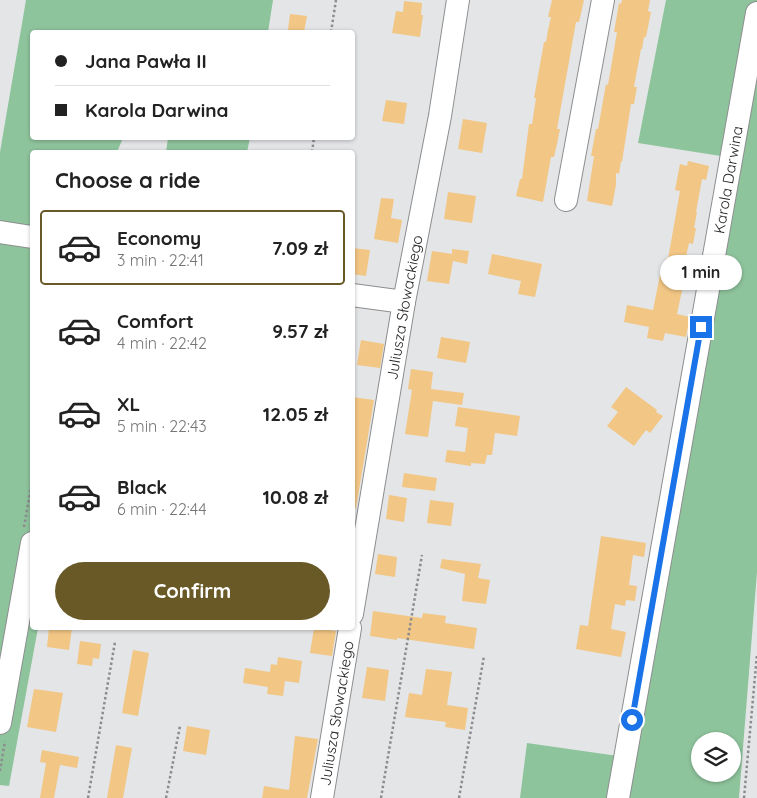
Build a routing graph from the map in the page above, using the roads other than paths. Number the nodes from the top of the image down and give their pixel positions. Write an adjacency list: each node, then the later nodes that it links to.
1 (458, 0): 10 (street, Juliusza Słowackiego)
2 (603, 0): 6 (street)
3 (746, 0): 4 (street)
4 (757, 5)
5 (757, 13): 16 (street, Karola Darwina)
6 (566, 200)
7 (0, 232): 8 (street)
8 (30, 238)
9 (355, 295): 10 (street)
10 (404, 302): 12 (street, Juliusza Słowackiego)
11 (30, 554): 14 (street)
12 (355, 596)
13 (350, 630): 15 (street, Juliusza Słowackiego)
14 (0, 723)
15 (322, 798)
16 (618, 798)

